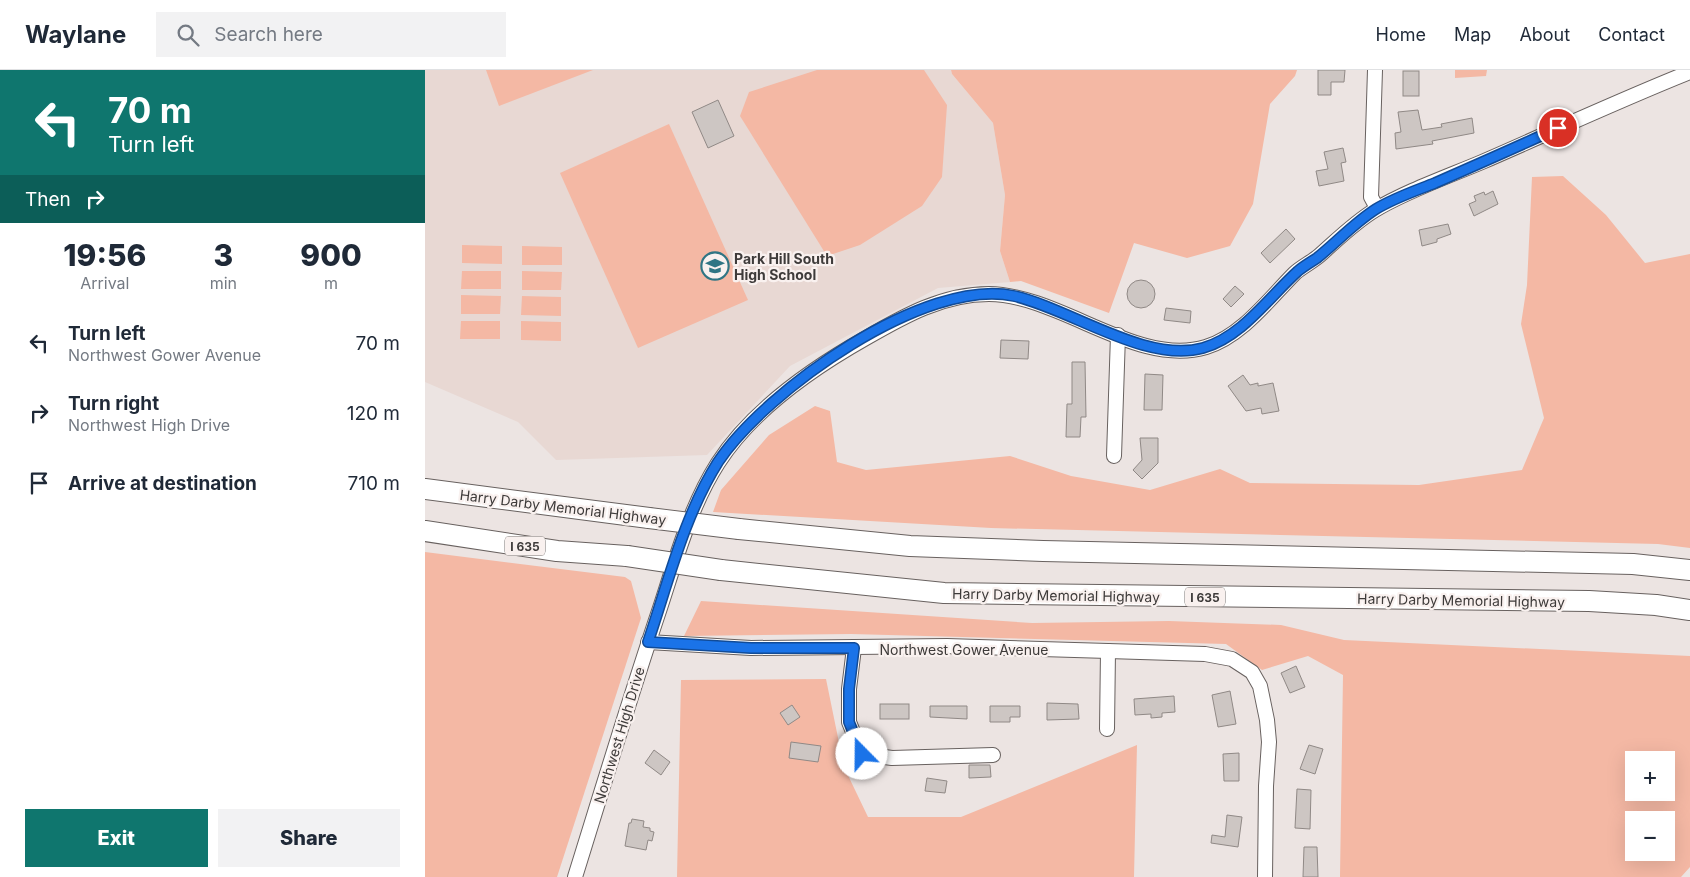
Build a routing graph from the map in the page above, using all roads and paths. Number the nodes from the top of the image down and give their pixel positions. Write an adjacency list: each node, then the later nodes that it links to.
1 (1375, 70): 3 (street)
2 (1690, 72): 3 (street, Northwest High Drive)
3 (1377, 208): 4 (street, Northwest High Drive)
4 (1118, 335): 5 (street); 10 (street, Northwest High Drive)
5 (1114, 456)
6 (425, 489): 8 (highway, Harry Darby Memorial Highway, bridge)
7 (425, 531): 9 (highway, Harry Darby Memorial Highway / I 635, bridge)
8 (1690, 570)
9 (1690, 610)
10 (648, 642): 11 (street, Northwest Gower Avenue); 15 (street, Northwest High Drive)
11 (854, 648): 12 (street, Northwest Gower Avenue); 14 (street)
12 (1108, 651): 13 (street); 16 (street, Northwest Gower Avenue)
13 (1107, 729)
14 (993, 755)
15 (575, 877)
16 (1265, 877)

